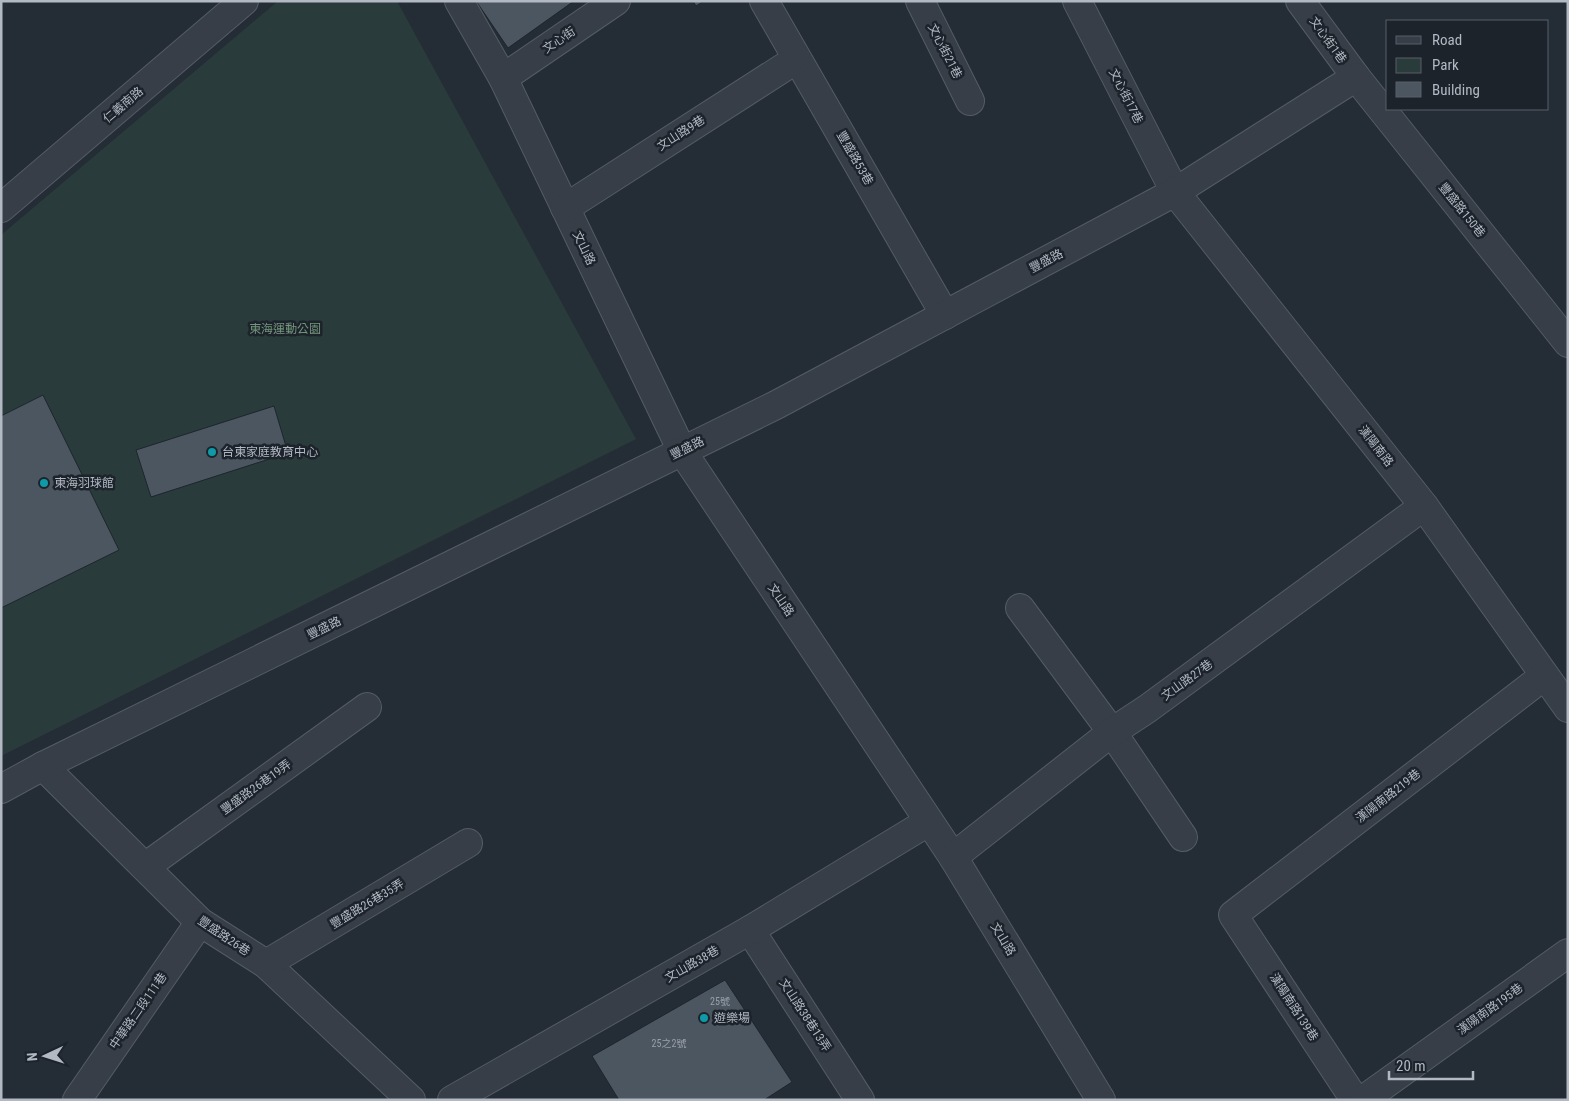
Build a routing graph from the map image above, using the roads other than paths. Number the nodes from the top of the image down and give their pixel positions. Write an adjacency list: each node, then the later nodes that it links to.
1 (244, 1): 13 (street, 仁義南路)
2 (459, 1): 9 (street, 文山路)
3 (616, 1): 9 (street, 文心街)
4 (764, 1): 8 (street, 豐盛路53巷)
5 (920, 1): 11 (street, 文心街21巷)
6 (1077, 1): 12 (street, 文心街17巷)
7 (1300, 1): 10 (street, 文心街1巷)
8 (797, 59): 14 (street, 文山路9巷); 15 (street, 豐盛路53巷)
9 (503, 78): 14 (street, 文山路)
10 (1356, 78): 12 (street, 豐盛路); 16 (street, 豐盛路150巷)
11 (970, 101)
12 (1175, 192): 15 (street, 豐盛路); 18 (street, 漢陽南路)
13 (1, 208)
14 (565, 208): 17 (street, 文山路)
15 (945, 315): 17 (street, 豐盛路)
16 (1568, 343)
17 (682, 451): 24 (street, 豐盛路); 26 (street, 文山路)
18 (1424, 506): 20 (street, 漢陽南路); 23 (street, 文山路27巷)
19 (1020, 608): 23 (street)
20 (1544, 676): 22 (street, 漢陽南路); 31 (street, 漢陽南路219巷)
21 (367, 707): 30 (street, 豐盛路26巷19弄)
22 (1568, 708)
23 (1112, 732): 27 (street); 29 (street, 文山路27巷)
24 (43, 766): 25 (street, 豐盛路); 30 (street, 豐盛路26巷)
25 (3, 784)
26 (928, 822): 29 (street, 文山路); 33 (street, 文山路38巷)
27 (1183, 837)
28 (468, 843): 35 (street, 豐盛路26巷35弄)
29 (953, 858): 40 (street, 文山路)
30 (145, 866): 32 (street, 豐盛路26巷)
31 (1233, 915): 41 (street, 漢陽南路139巷)
32 (200, 922): 35 (street, 豐盛路26巷); 36 (street, 中華路二段111巷)
33 (750, 930): 38 (street, 文山路38巷); 39 (street, 文山路38巷13弄)
34 (1568, 953): 42 (street, 漢陽南路195巷)
35 (266, 964): 37 (street, 豐盛路26巷)
36 (76, 1100)
37 (411, 1100)
38 (452, 1100)
39 (860, 1100)
40 (1101, 1100)
41 (1355, 1100)
42 (1363, 1100)

